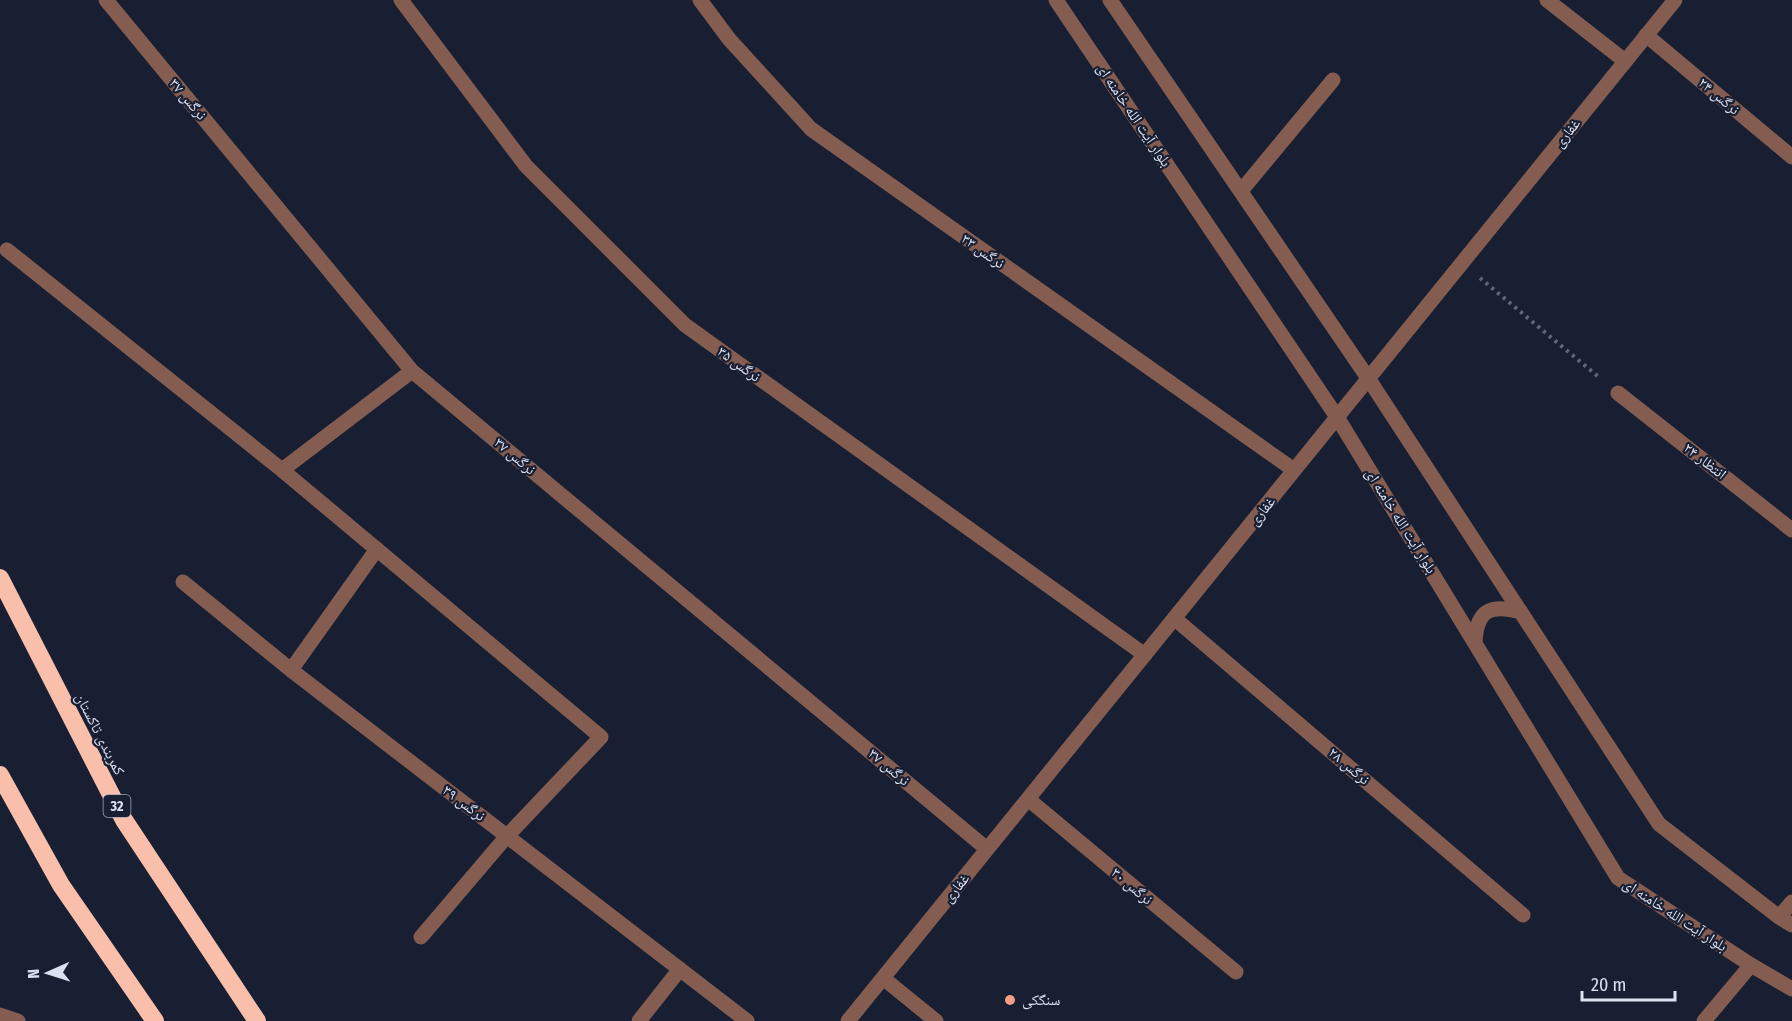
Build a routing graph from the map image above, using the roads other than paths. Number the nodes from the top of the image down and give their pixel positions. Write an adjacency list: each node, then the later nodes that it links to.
1 (106, 0): 14 (street, نرگس ۳۷)
2 (401, 0): 27 (street, نرگس ۳۵)
3 (700, 0): 19 (street, نرگس ۳۳)
4 (1056, 0): 17 (street, بلوار آیت الله خامنه ای)
5 (1110, 0): 12 (street)
6 (1547, 0): 9 (street)
7 (1674, 0): 8 (street, غفاری)
8 (1646, 35): 9 (street, غفاری); 11 (street, نرگس ۲۴)
9 (1625, 61): 15 (street, غفاری)
10 (1333, 80): 12 (street)
11 (1792, 157)
12 (1241, 191): 15 (street)
13 (7, 250): 18 (street)
14 (412, 370): 18 (street); 32 (street, نرگس ۳۷)
15 (1368, 378): 17 (street, غفاری); 24 (street)
16 (1618, 393): 20 (street, انتظار ۲۴)
17 (1337, 417): 19 (street, غفاری); 26 (street, بلوار آیت الله خامنه ای)
18 (282, 470): 21 (street)
19 (1294, 470): 25 (street, غفاری)
20 (1792, 530)
21 (377, 549): 28 (street); 31 (street)
22 (0, 578): 45 (highway, کمربندی تاکستان / 32)
23 (183, 582): 28 (street, نرگس ۳۹)
24 (1521, 612): 26 (street); 35 (street)
25 (1174, 618): 27 (street, غفاری); 34 (street, نرگس ۲۸)
26 (1475, 642): 37 (street, بلوار آیت الله خامنه ای)
27 (1144, 656): 30 (street, غفاری)
28 (291, 670): 31 (street, نرگس ۳۹)
29 (0, 775): 44 (highway)
30 (1028, 799): 32 (street, غفاری); 39 (street, نرگس ۳۰)
31 (507, 836): 36 (street); 38 (street, نرگس ۳۹)
32 (987, 849): 40 (street, غفاری)
33 (1792, 902): 35 (street)
34 (1523, 915)
35 (1785, 921)
36 (421, 937)
37 (1751, 964): 41 (street, بلوار آیت الله خامنه ای); 50 (street)
38 (680, 969): 46 (street); 47 (street, نرگس ۳۹)
39 (1236, 972)
40 (883, 978): 48 (street, غفاری); 49 (street)
41 (1792, 989)
42 (0, 1015): 43 (street)
43 (18, 1021)
44 (155, 1021)
45 (257, 1021)
46 (639, 1021)
47 (747, 1021)
48 (848, 1021)
49 (936, 1021)
50 (1704, 1021)

